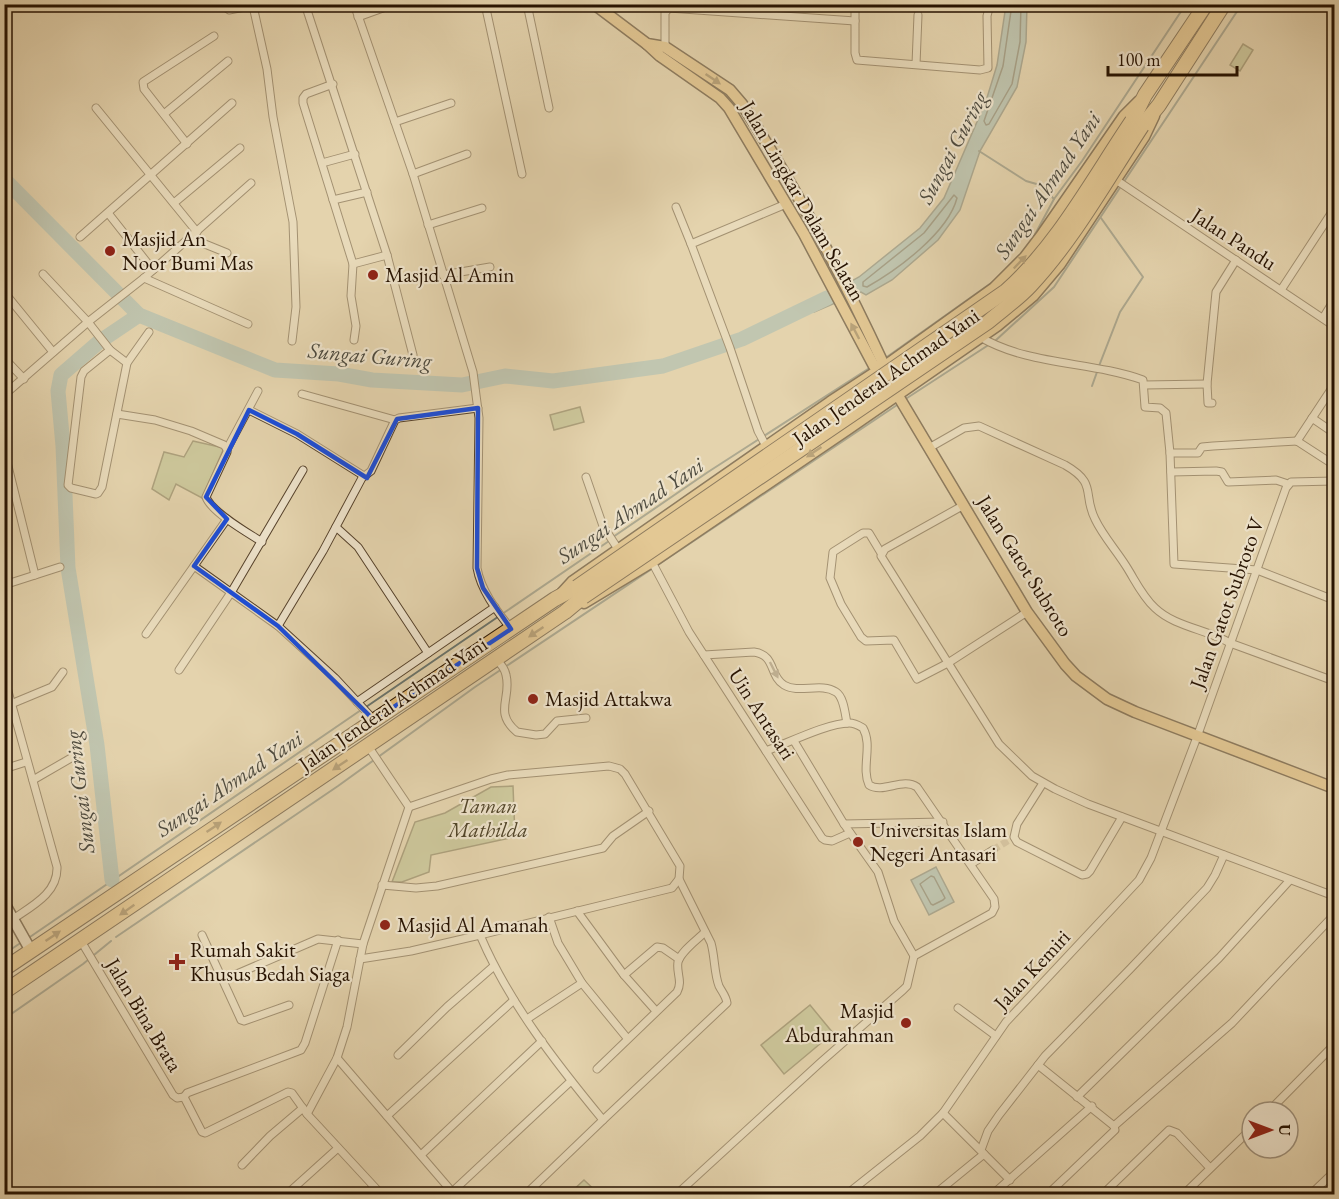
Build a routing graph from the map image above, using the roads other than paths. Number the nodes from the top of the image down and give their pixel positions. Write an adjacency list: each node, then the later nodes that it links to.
1 (221, 4): 12 (street)
2 (305, 4): 22 (street)
3 (354, 4): 14 (street)
4 (394, 4): 14 (street)
5 (484, 4): 38 (street)
6 (527, 4): 28 (street)
7 (594, 4): 19 (main road)
8 (855, 4): 15 (street)
9 (990, 4): 21 (street)
10 (1206, 4): 16 (highway, Jalan Jenderal Achmad Yani)
11 (1224, 4): 18 (highway, Jalan Jenderal Achmad Yani)
12 (255, 5): 76 (street)
13 (918, 15): 21 (street)
14 (358, 17): 30 (street)
15 (855, 21): 19 (street); 21 (street)
16 (1190, 29): 18 (highway); 23 (highway, Jalan Jenderal Achmad Yani)
17 (214, 36): 29 (street)
18 (1202, 37): 26 (highway, Jalan Jenderal Achmad Yani)
19 (662, 51): 45 (main road, Jalan Lingkar Dalam Selatan); 64 (main road, Jalan Lingkar Dalam Selatan, one-way to 64)
20 (228, 61): 29 (street)
21 (916, 64)
22 (333, 84): 34 (street); 36 (street)
23 (1145, 95): 31 (highway, Jalan Jenderal Achmad Yani); 72 (main road, Jalan Jenderal Achmad Yani, one-way to 23)
24 (451, 103): 30 (street)
25 (232, 104): 32 (street)
26 (1160, 105): 31 (highway, Jalan Jenderal Achmad Yani); 40 (main road, Jalan Jenderal Achmad Yani)
27 (96, 108): 39 (street)
28 (549, 108)
29 (164, 114): 32 (street)
30 (395, 122): 37 (street)
31 (1137, 123): 129 (highway, bridge)
32 (187, 144): 39 (street)
33 (240, 148): 44 (street)
34 (355, 154): 36 (street); 42 (street)
35 (467, 154): 37 (street)
36 (322, 163): 43 (street)
37 (413, 174): 50 (street)
38 (522, 174)
39 (150, 176): 44 (street); 49 (street)
40 (1118, 181): 57 (street, Jalan Pandu); 74 (main road, Jalan Jenderal Achmad Yani)
41 (251, 183): 51 (street)
42 (367, 192): 43 (street); 56 (street)
43 (333, 200): 58 (street)
44 (174, 203): 51 (street)
45 (786, 204): 54 (street); 64 (main road, Jalan Lingkar Dalam Selatan)
46 (676, 207): 54 (street)
47 (482, 208): 50 (street)
48 (1335, 209): 65 (street)
49 (108, 213): 52 (street); 60 (street)
50 (428, 225): 62 (street)
51 (197, 232): 53 (street)
52 (80, 237)
53 (190, 238): 55 (street); 60 (street)
54 (691, 244): 104 (street)
55 (227, 253)
56 (387, 255): 58 (street); 79 (street)
57 (1236, 260): 65 (street, Jalan Pandu); 85 (street)
58 (353, 264): 75 (street)
59 (490, 267): 62 (street)
60 (153, 270): 63 (street)
61 (43, 274): 69 (street)
62 (443, 275): 96 (street)
63 (144, 278): 69 (street); 70 (street)
64 (839, 285): 82 (main road, Jalan Lingkar Dalam Selatan); 82 (main road, Jalan Lingkar Dalam Selatan, one-way to 64)
65 (1281, 290): 68 (street, Jalan Pandu)
66 (4, 292): 78 (street)
67 (1335, 300): 68 (street)
68 (1323, 318): 71 (street, Jalan Pandu)
69 (87, 322): 77 (street); 78 (street)
70 (248, 324)
71 (1335, 326)
72 (935, 330): 81 (main road); 82 (main road, Jalan Jenderal Achmad Yani)
73 (149, 332): 83 (street)
74 (984, 339): 81 (main road, Jalan Jenderal Achmad Yani); 86 (street)
75 (354, 340)
76 (292, 341)
77 (110, 350): 83 (street); 98 (street)
78 (53, 352): 84 (street)
79 (413, 355)
80 (4, 358): 84 (street)
81 (950, 358): 92 (main road, Jalan Jenderal Achmad Yani)
82 (878, 361): 92 (main road, Jalan Gatot Subroto); 94 (main road, Jalan Jenderal Achmad Yani)
83 (127, 363): 98 (street)
84 (24, 380): 90 (street)
85 (1207, 384): 86 (street); 95 (street)
86 (1144, 385): 108 (street)
87 (1335, 386): 91 (street)
88 (258, 391): 97 (street)
89 (302, 394): 100 (street)
90 (4, 395)
91 (1327, 396): 93 (street); 99 (street)
92 (900, 399): 101 (main road, Jalan Jenderal Achmad Yani); 105 (main road, Jalan Gatot Subroto)
93 (1335, 401)
94 (830, 402): 101 (main road); 104 (main road, Jalan Jenderal Achmad Yani)
95 (1212, 403)
96 (478, 408): 100 (street); 132 (street)
97 (249, 410): 106 (street); 112 (street)
98 (117, 414): 106 (street)
99 (1312, 418): 102 (street); 103 (street)
100 (395, 420): 112 (street)
101 (848, 429): 122 (main road, Jalan Jenderal Achmad Yani, one-way to 122)
102 (1335, 433)
103 (1297, 441): 108 (street); 109 (street)
104 (764, 444): 120 (main road, Jalan Jenderal Achmad Yani)
105 (929, 448): 116 (main road, Jalan Gatot Subroto); 138 (street)
106 (227, 449): 117 (street)
107 (4, 450): 126 (street)
108 (1170, 453): 111 (street)
109 (1335, 465)
110 (303, 470): 119 (street)
111 (1171, 472): 115 (street); 125 (street)
112 (364, 476): 118 (street)
113 (586, 477): 120 (street)
114 (1334, 480): 115 (street)
115 (1290, 483): 125 (street, Jalan Gatot Subroto V)
116 (964, 505): 121 (street); 134 (main road, Jalan Gatot Subroto)
117 (227, 519): 119 (street); 123 (street)
118 (336, 527): 136 (street); 139 (street)
119 (262, 542): 128 (street)
120 (618, 549): 130 (main road, Jalan Jenderal Achmad Yani)
121 (881, 553): 141 (street); 141 (street)
122 (653, 564): 133 (main road, Jalan Jenderal Achmad Yani); 140 (street, Uin Antasari)
123 (194, 566): 128 (street); 137 (street)
124 (60, 567): 126 (street)
125 (1257, 570): 131 (street); 138 (street, Jalan Gatot Subroto V)
126 (35, 575): 127 (street)
127 (4, 585)
128 (232, 591): 136 (street); 143 (street)
129 (580, 592): 130 (highway, Jalan Jenderal Achmad Yani); 133 (highway, Jalan Jenderal Achmad Yani)
130 (557, 597): 135 (highway, Jalan Jenderal Achmad Yani)
131 (1335, 600)
132 (496, 608): 135 (street); 139 (street)
133 (566, 612): 142 (highway, Jalan Jenderal Achmad Yani, one-way to 142)
134 (1027, 612): 141 (street); 152 (main road, Jalan Gatot Subroto)
135 (508, 625): 150 (highway, Jalan Jenderal Achmad Yani)
136 (278, 626): 147 (street)
137 (146, 634)
138 (1230, 643): 146 (street); 152 (street, Jalan Gatot Subroto V)
139 (428, 653): 147 (street)
140 (704, 655): 151 (street, one-way to 151); 155 (street, Uin Antasari)
141 (948, 663): 160 (street)
142 (501, 665): 149 (street); 154 (highway, Jalan Jenderal Achmad Yani)
143 (178, 670)
144 (63, 672): 148 (street)
145 (4, 677): 148 (street)
146 (1335, 681)
147 (357, 702): 150 (street)
148 (11, 704): 157 (street)
149 (586, 718)
150 (374, 720): 172 (highway, Jalan Jenderal Achmad Yani, one-way to 150)
151 (847, 723): 153 (street); 165 (street)
152 (1197, 737): 161 (main road, Jalan Gatot Subroto); 167 (street, Jalan Kemiri)
153 (794, 741): 155 (street); 166 (street)
154 (370, 748): 162 (street); 176 (highway, Jalan Jenderal Achmad Yani, one-way to 176)
155 (766, 751): 168 (street, Uin Antasari)
156 (78, 754): 159 (street)
157 (26, 762): 158 (street); 159 (street)
158 (4, 769)
159 (33, 780): 184 (street)
160 (1043, 783): 164 (street); 164 (street)
161 (1335, 788)
162 (409, 807): 163 (street); 177 (street)
163 (649, 811): 173 (street); 177 (street)
164 (1122, 817): 167 (street)
165 (942, 822): 166 (street); 171 (street)
166 (844, 824): 168 (street)
167 (1161, 831): 170 (street); 206 (street, Jalan Kemiri)
168 (850, 833): 192 (street)
169 (993, 850): 171 (street)
170 (1224, 855): 174 (street); 212 (street)
171 (972, 864): 192 (street)
172 (153, 869): 175 (highway, Jalan Jenderal Achmad Yani); 176 (highway)
173 (679, 879): 181 (street); 185 (street)
174 (1290, 880): 179 (street); 216 (street)
175 (136, 881): 178 (highway); 191 (highway, Jalan Jenderal Achmad Yani, one-way to 175)
176 (163, 885): 178 (highway, Jalan Jenderal Achmad Yani)
177 (382, 885): 189 (street)
178 (146, 896): 190 (highway, Jalan Jenderal Achmad Yani, one-way to 190)
179 (1335, 896)
180 (4, 903): 184 (street)
181 (577, 911): 183 (street); 197 (street)
182 (1335, 915): 223 (street)
183 (549, 917): 187 (street); 199 (street)
184 (13, 919): 191 (street)
185 (705, 932): 194 (street); 222 (street)
186 (202, 935): 198 (street)
187 (480, 935): 193 (street); 195 (street)
188 (338, 940): 189 (street); 198 (street); 215 (street)
189 (363, 944): 193 (street)
190 (84, 946): 200 (highway, Jalan Jenderal Achmad Yani); 215 (street, Jalan Bina Brata)
191 (29, 947): 196 (highway, Jalan Jenderal Achmad Yani)
192 (914, 956): 238 (street)
193 (360, 959): 211 (street)
194 (679, 959): 197 (street); 204 (street)
195 (494, 966): 201 (street); 210 (street)
196 (4, 969)
197 (624, 975): 204 (street)
198 (223, 980): 202 (street)
199 (582, 983): 205 (street); 207 (street)
200 (4, 992)
201 (514, 1000): 205 (street); 221 (street)
202 (289, 1005)
203 (958, 1008): 206 (street)
204 (656, 1011): 207 (street)
205 (527, 1018): 208 (street)
206 (996, 1036): 220 (street, Jalan Kemiri)
207 (627, 1038): 213 (street)
208 (542, 1041): 214 (street); 227 (street)
209 (1335, 1045): 217 (street)
210 (398, 1055)
211 (337, 1058): 219 (street); 221 (street)
212 (1038, 1065): 216 (street); 226 (street)
213 (597, 1069)
214 (571, 1081): 222 (street); 233 (street)
215 (184, 1097): 219 (street)
216 (1077, 1097): 218 (street)
217 (1280, 1100)
218 (1092, 1106): 223 (street); 231 (street)
219 (305, 1111): 225 (street); 228 (street)
220 (943, 1113): 226 (street); 239 (street, Jalan Kemiri)
221 (387, 1116): 227 (street)
222 (603, 1120): 237 (street)
223 (1114, 1126): 242 (street)
224 (1240, 1139): 229 (street)
225 (338, 1148): 232 (street); 234 (street)
226 (982, 1152): 231 (street); 240 (street)
227 (421, 1155): 233 (street)
228 (242, 1165)
229 (1210, 1168): 243 (street); 244 (street)
230 (1335, 1172): 245 (street)
231 (1010, 1180): 241 (street)
232 (374, 1187): 235 (street); 236 (street)
233 (453, 1193)
234 (287, 1194)
235 (365, 1194)
236 (381, 1194)
237 (526, 1194)
238 (677, 1194)
239 (847, 1194)
240 (935, 1194)
241 (993, 1194)
242 (1048, 1194)
243 (1103, 1194)
244 (1184, 1194)
245 (1311, 1194)

